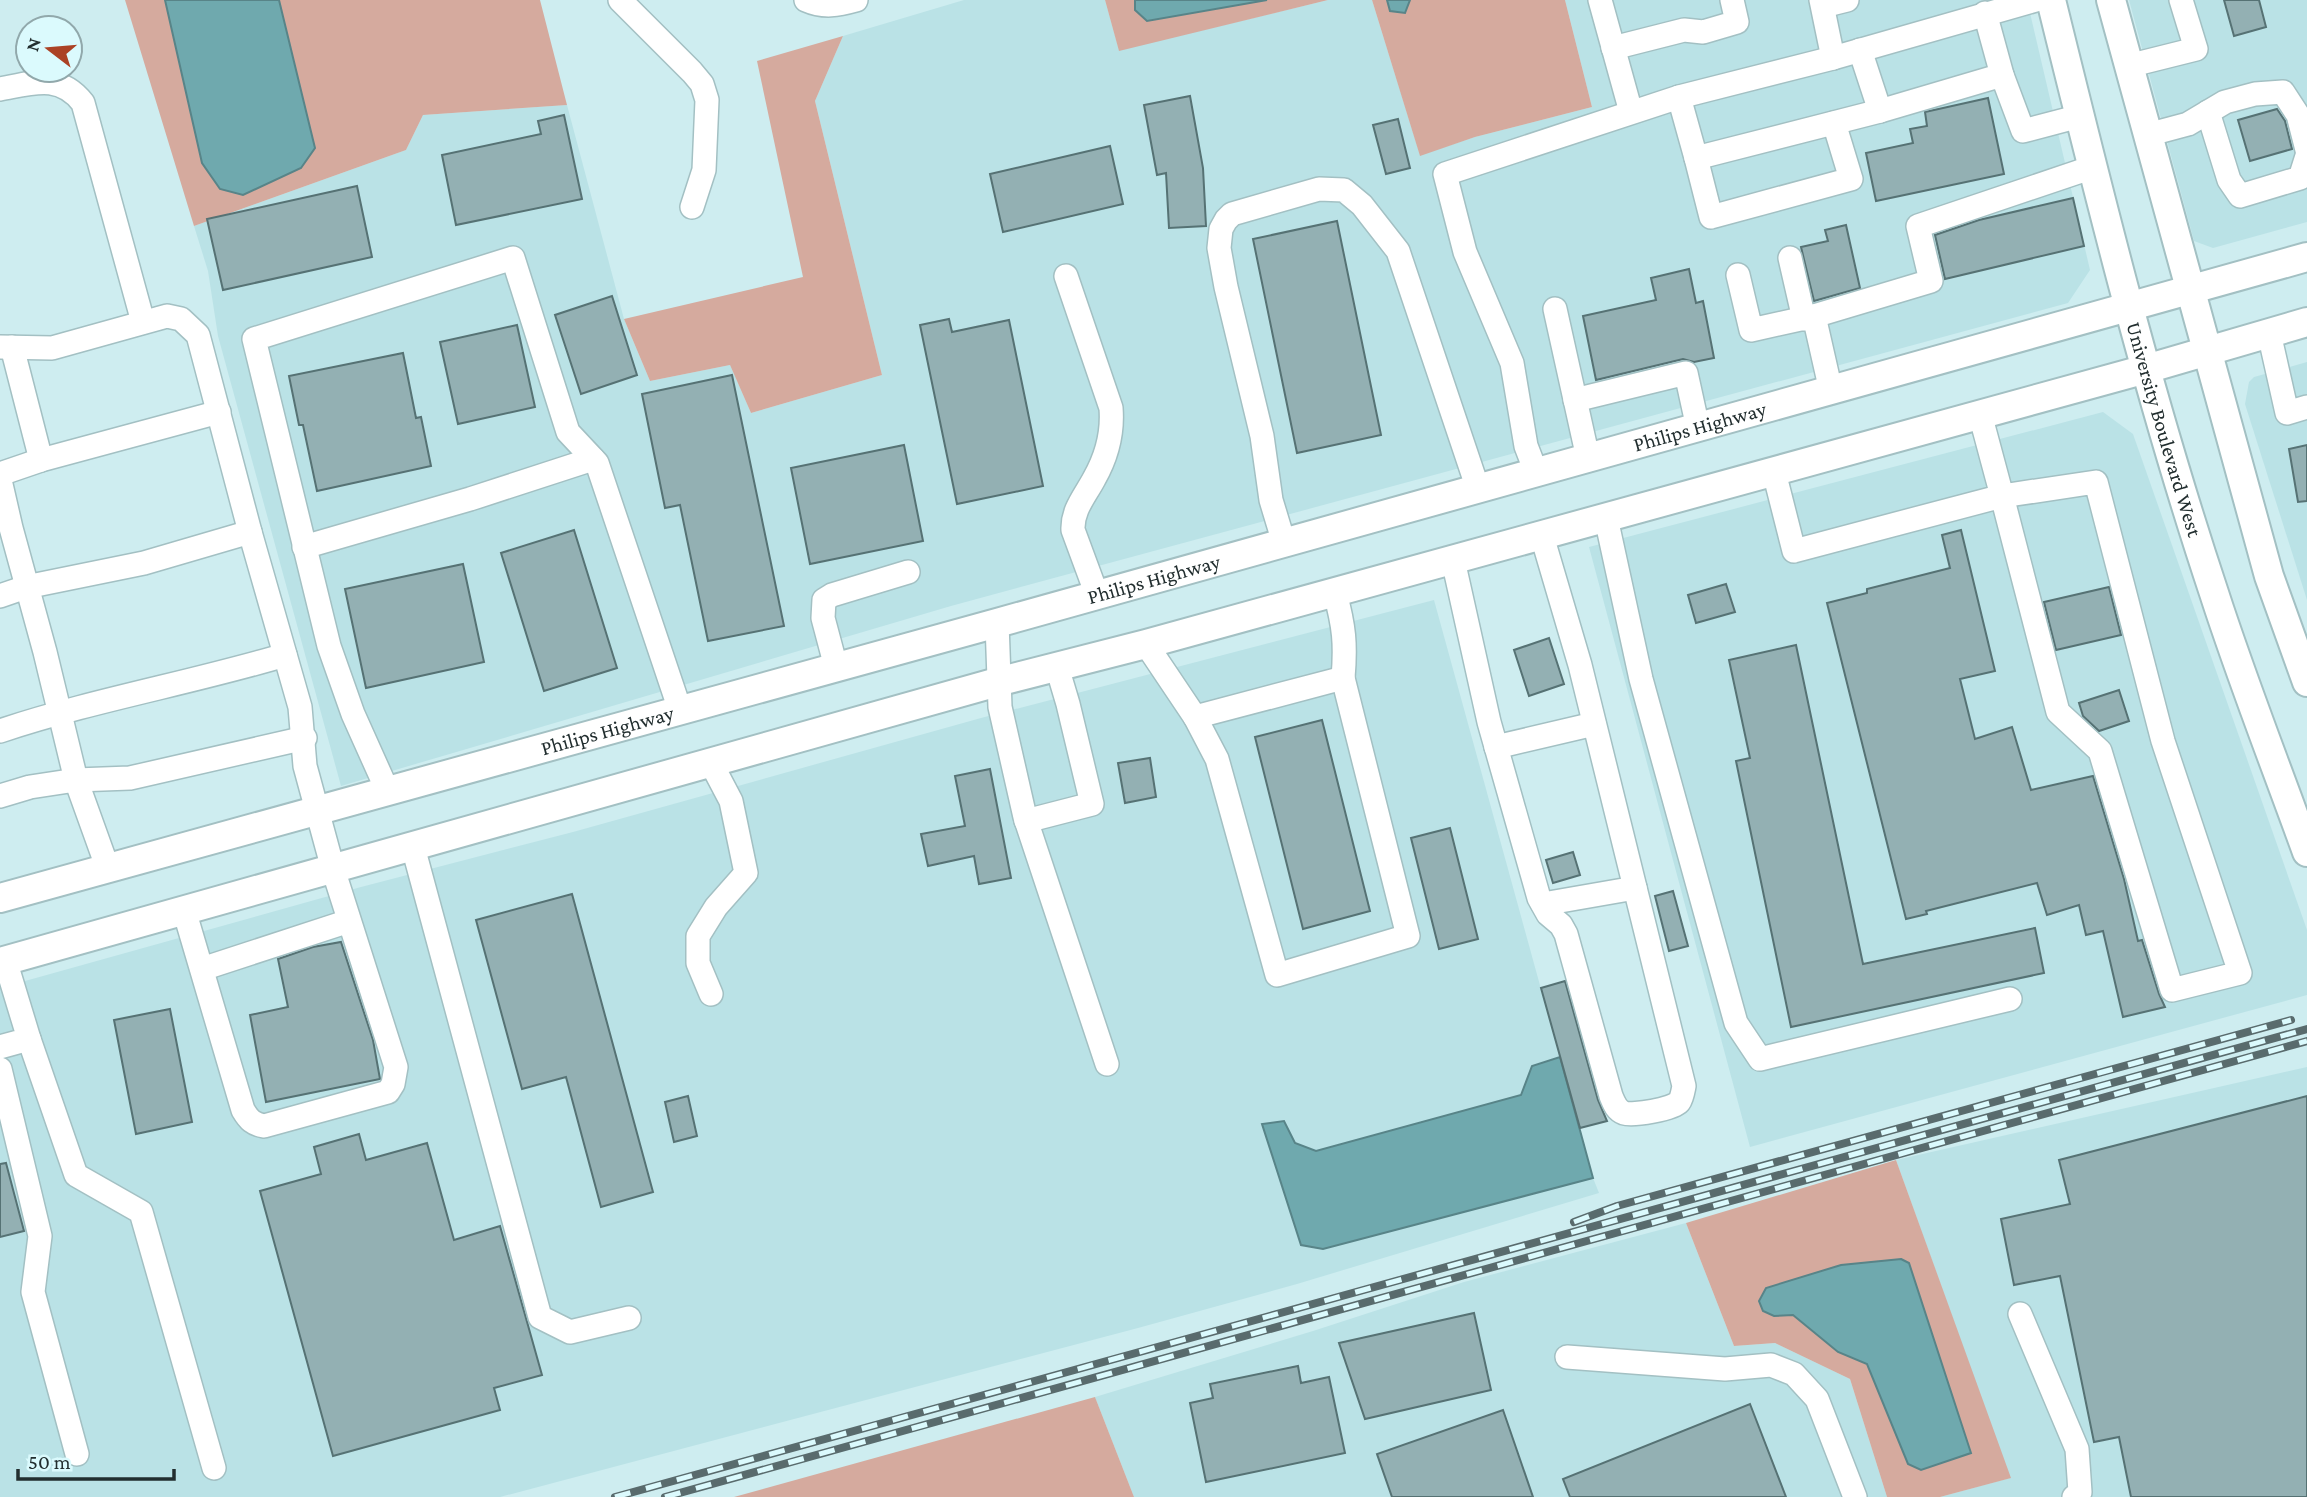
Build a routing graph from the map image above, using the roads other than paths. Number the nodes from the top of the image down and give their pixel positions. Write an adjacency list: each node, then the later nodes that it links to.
1 (620, 0): 30 (street)
2 (806, 0): 3 (street)
3 (856, 0)
4 (1600, 0): 13 (street)
5 (1732, 0): 13 (street)
6 (1847, 0): 11 (street)
7 (2036, 0): 12 (street)
8 (2051, 0): 23 (main road, University Boulevard West)
9 (2111, 0): 16 (main road)
10 (2181, 0): 16 (street)
11 (1822, 3): 15 (street)
12 (1984, 13): 14 (street); 17 (street)
13 (1613, 48): 21 (street)
14 (1860, 50): 15 (street); 20 (street)
15 (1833, 58): 19 (street)
16 (2128, 66): 25 (main road)
17 (2002, 75): 20 (street); 23 (street)
18 (0, 89): 39 (street)
19 (1679, 97): 21 (street); 27 (street)
20 (1880, 111): 24 (street)
21 (1631, 112): 54 (street)
22 (2208, 112): 25 (street); 26 (street); 29 (street)
23 (2080, 116): 28 (main road, University Boulevard West)
24 (1834, 123): 27 (street); 27 (street)
25 (2147, 135): 35 (main road)
26 (2307, 150)
27 (1696, 158)
28 (2093, 167): 36 (main road, University Boulevard West); 38 (street)
29 (2305, 175)
30 (692, 206)
31 (2307, 257): 35 (main road, Philips Highway)
32 (1790, 258): 38 (street)
33 (1066, 275): 70 (street)
34 (1738, 275): 38 (street)
35 (2189, 291): 36 (main road, Philips Highway); 43 (main road)
36 (2130, 308): 44 (main road, University Boulevard West); 45 (main road, Philips Highway)
37 (1555, 309): 46 (street)
38 (1809, 317): 45 (street)
39 (143, 322): 42 (street); 48 (street)
40 (2307, 322): 41 (main road)
41 (2269, 332): 43 (main road); 47 (street)
42 (6, 347): 53 (street)
43 (2206, 351): 44 (main road); 78 (main road)
44 (2146, 369): 49 (main road); 93 (main road, University Boulevard West)
45 (1831, 391): 50 (main road, Philips Highway)
46 (1575, 400): 50 (street); 51 (street)
47 (2307, 407)
48 (219, 412): 53 (street); 61 (street)
49 (1980, 414): 55 (main road); 59 (street)
50 (1698, 428): 51 (main road, Philips Highway)
51 (1587, 458): 54 (main road, Philips Highway)
52 (593, 459): 64 (street); 64 (street); 79 (street)
53 (41, 460): 56 (street)
54 (1536, 472): 58 (main road, Philips Highway)
55 (1774, 472): 59 (street); 60 (main road)
56 (0, 474)
57 (0, 480): 67 (street)
58 (1478, 489): 63 (main road, Philips Highway); 63 (street)
59 (2002, 496): 59 (street)
60 (1606, 518): 62 (main road); 104 (street)
61 (250, 532): 67 (street); 73 (street)
62 (1542, 536): 65 (main road); 82 (street)
63 (1284, 543): 70 (main road, Philips Highway)
64 (304, 547): 88 (street)
65 (1453, 560): 68 (main road); 85 (street)
66 (908, 572): 74 (street)
67 (26, 587): 69 (street); 80 (street)
68 (1335, 593): 72 (main road); 76 (street)
69 (0, 596)
70 (1097, 596): 71 (main road, Philips Highway)
71 (997, 623): 74 (main road, Philips Highway); 77 (street)
72 (1146, 645): 75 (main road); 81 (street)
73 (285, 655): 80 (street); 84 (street)
74 (836, 667): 79 (main road, Philips Highway)
75 (1056, 667): 77 (main road); 91 (street)
76 (1343, 678): 81 (street); 81 (street)
77 (1000, 681): 86 (main road); 91 (street)
78 (2307, 682)
79 (680, 710): 88 (main road, Philips Highway)
80 (59, 713): 83 (street); 87 (street)
81 (1195, 717)
82 (1594, 724): 85 (street); 96 (street)
83 (0, 732)
84 (304, 738): 87 (street); 90 (street)
85 (1496, 747): 98 (street)
86 (711, 763): 92 (main road); 103 (street)
87 (76, 780): 89 (street); 94 (street)
88 (388, 792): 90 (main road, Philips Highway)
89 (0, 796)
90 (317, 811): 94 (main road, Philips Highway); 95 (street)
91 (1027, 821): 107 (street)
92 (412, 847): 95 (main road); 110 (street)
93 (2307, 852)
94 (108, 869): 97 (main road, Philips Highway)
95 (332, 869): 99 (main road); 100 (street)
96 (1635, 888): 98 (street); 98 (street)
97 (0, 898)
98 (1543, 904)
99 (184, 910): 101 (main road); 102 (street)
100 (349, 921): 102 (street); 102 (street)
101 (3, 961): 105 (street)
102 (202, 969)
103 (711, 994)
104 (2010, 999)
105 (29, 1039): 106 (street); 113 (street)
106 (0, 1047)
107 (1107, 1064)
108 (0, 1069): 112 (street)
109 (2020, 1314): 115 (street)
110 (629, 1318)
111 (1567, 1357): 114 (street)
112 (77, 1454)
113 (214, 1468)
114 (1855, 1497)
115 (2074, 1497)

